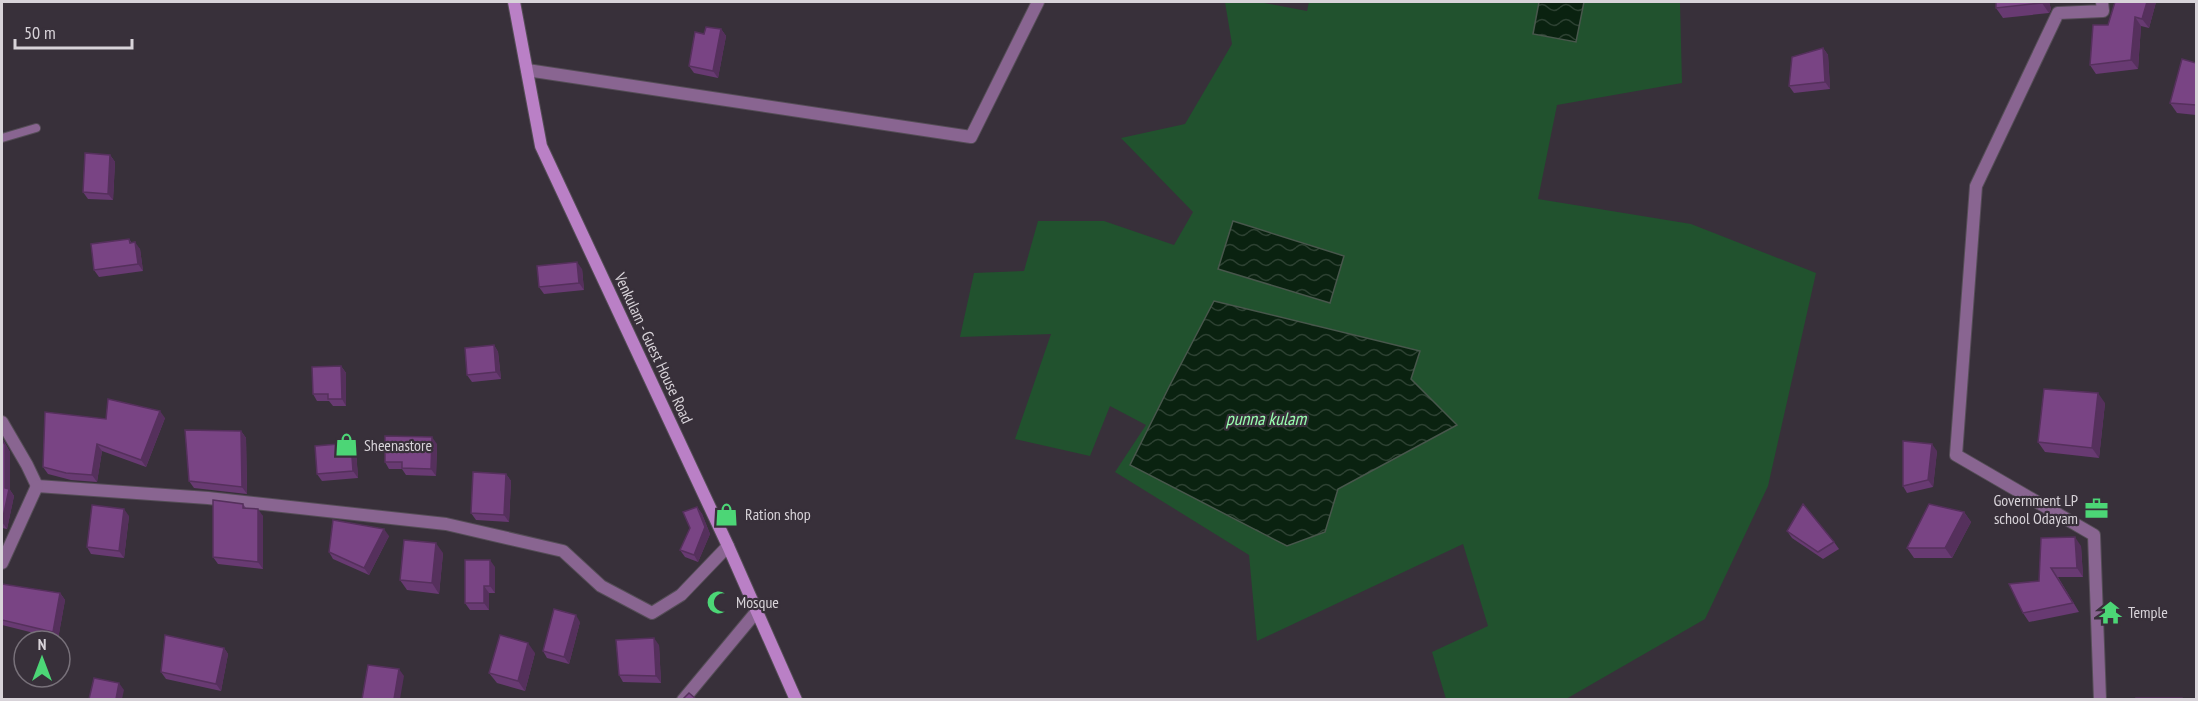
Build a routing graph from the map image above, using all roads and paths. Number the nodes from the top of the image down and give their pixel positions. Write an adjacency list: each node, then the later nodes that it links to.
1 (514, 2): 4 (main road, Venkulam - Guest House Road)
2 (1038, 2): 4 (street)
3 (2102, 2): 14 (street)
4 (527, 70): 9 (main road, Venkulam - Guest House Road)
5 (36, 128): 6 (lane)
6 (2, 138)
7 (2, 423): 8 (street)
8 (36, 486): 9 (street); 10 (street)
9 (728, 546): 11 (main road, Venkulam - Guest House Road)
10 (2, 563)
11 (757, 612): 12 (street); 13 (main road, Venkulam - Guest House Road)
12 (683, 699)
13 (795, 699)
14 (2100, 699)

